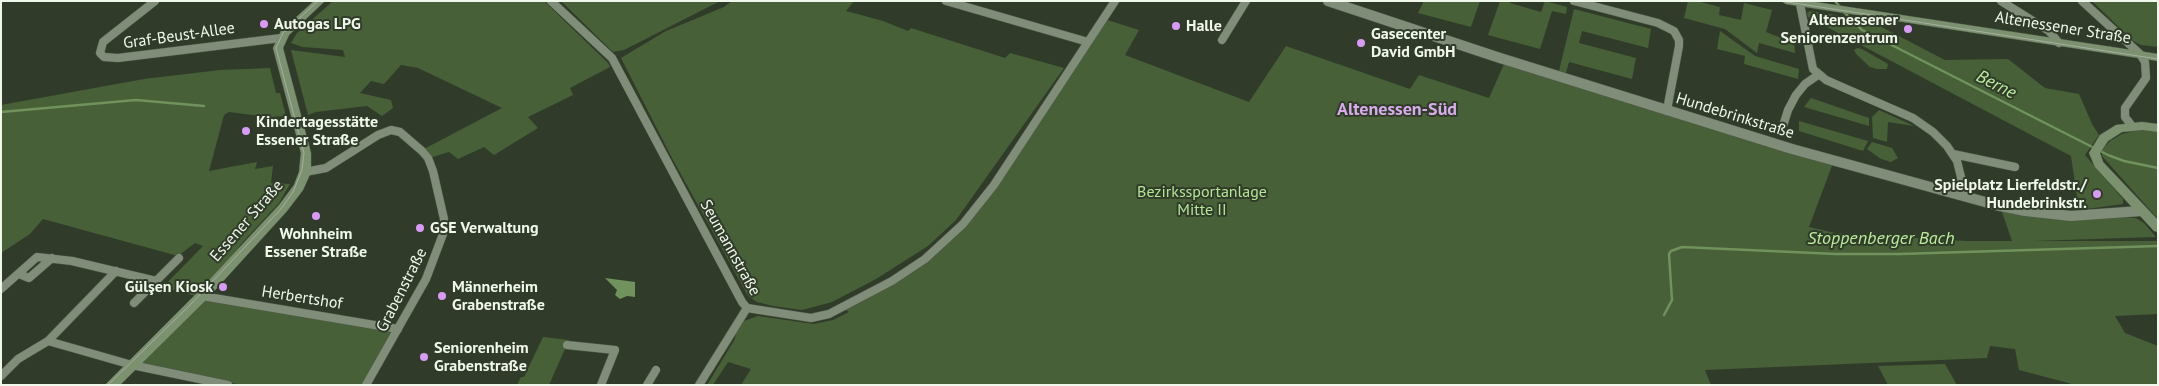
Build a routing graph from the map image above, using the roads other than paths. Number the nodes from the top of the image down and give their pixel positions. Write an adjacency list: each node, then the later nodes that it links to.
1 (155, 1): 13 (street, Graf-Beust-Allee)
2 (320, 1): 13 (main road)
3 (551, 1): 38 (street, Seumannstraße)
4 (946, 1): 16 (street)
5 (1114, 1): 16 (street, Seumannstraße)
6 (1246, 1): 15 (street)
7 (1328, 1): 22 (street, Hundebrinkstraße)
8 (1574, 1): 22 (street)
9 (1786, 1): 12 (main road, Altenessener Straße)
10 (2001, 1): 17 (street)
11 (2082, 1): 14 (street)
12 (1800, 4): 17 (main road, Altenessener Straße); 21 (street)
13 (281, 38): 28 (main road, Essener Straße)
14 (2120, 38): 18 (street); 19 (street)
15 (1222, 40)
16 (1088, 42): 38 (street, Seumannstraße)
17 (2059, 43): 18 (main road, Altenessener Straße)
18 (2121, 52): 19 (main road, Altenessener Straße)
19 (2142, 55): 20 (main road, Altenessener Straße); 24 (street)
20 (2158, 58)
21 (1818, 75): 23 (street); 26 (street)
22 (1667, 110): 29 (street, Hundebrinkstraße)
23 (1783, 126)
24 (2132, 126): 25 (main road); 30 (main road)
25 (2158, 128)
26 (1953, 154): 27 (street); 29 (street)
27 (2015, 168)
28 (305, 172): 36 (main road, Essener Straße); 39 (street, Grabenstraße)
29 (1962, 196): 30 (street, Hundebrinkstraße)
30 (2141, 211): 31 (main road)
31 (2158, 228)
32 (179, 258): 34 (street)
33 (116, 271): 34 (street); 35 (street); 40 (street)
34 (156, 281): 37 (street)
35 (1, 289)
36 (202, 296): 39 (street, Herbertshof); 42 (main road, Essener Straße)
37 (134, 303)
38 (748, 308): 51 (street)
39 (398, 329): 48 (street, Grabenstraße)
40 (48, 341): 42 (street); 43 (street)
41 (567, 345): 49 (street)
42 (132, 365): 46 (main road, Essener Straße); 47 (street)
43 (5, 366): 45 (street)
44 (656, 370): 50 (street)
45 (1, 376)
46 (111, 385)
47 (228, 385)
48 (366, 385)
49 (600, 385)
50 (647, 385)
51 (699, 385)

